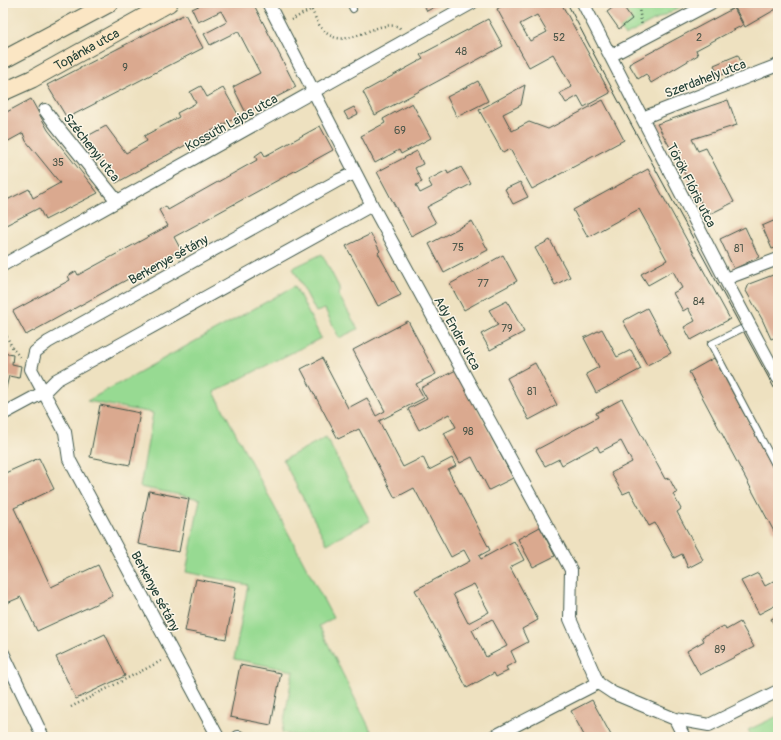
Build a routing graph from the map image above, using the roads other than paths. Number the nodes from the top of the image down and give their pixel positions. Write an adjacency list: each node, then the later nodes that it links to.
1 (110, 3): 8 (street)
2 (169, 3): 10 (street, Topánka utca)
3 (268, 3): 11 (street, Ady Endre utca)
4 (472, 3): 11 (street, Kossuth Lajos utca)
5 (583, 3): 7 (street, Török Flóris utca)
6 (710, 3): 7 (street)
7 (610, 56): 13 (street, Török Flóris utca)
8 (3, 60)
9 (778, 65): 13 (street, Szerdahely utca)
10 (4, 88)
11 (314, 92): 14 (street, Ady Endre utca); 15 (street, Kossuth Lajos utca)
12 (45, 110): 15 (street, Széchenyi utca)
13 (642, 118): 19 (street, Török Flóris utca)
14 (355, 173): 16 (street, Ady Endre utca); 22 (street, Berkenye sétány)
15 (117, 202): 18 (street, Kossuth Lajos utca)
16 (372, 205): 22 (street); 26 (street, Ady Endre utca)
17 (778, 259): 19 (street)
18 (3, 265)
19 (725, 279): 20 (street, Török Flóris utca)
20 (750, 325): 21 (street, Török Flóris utca); 24 (lane)
21 (778, 378)
22 (44, 392): 23 (street); 30 (street, Berkenye sétány)
23 (3, 414)
24 (778, 470)
25 (3, 653): 29 (street)
26 (598, 683): 28 (street); 31 (street)
27 (778, 691): 28 (street)
28 (675, 719): 32 (street)
29 (43, 737)
30 (218, 737)
31 (493, 737)
32 (684, 737)

